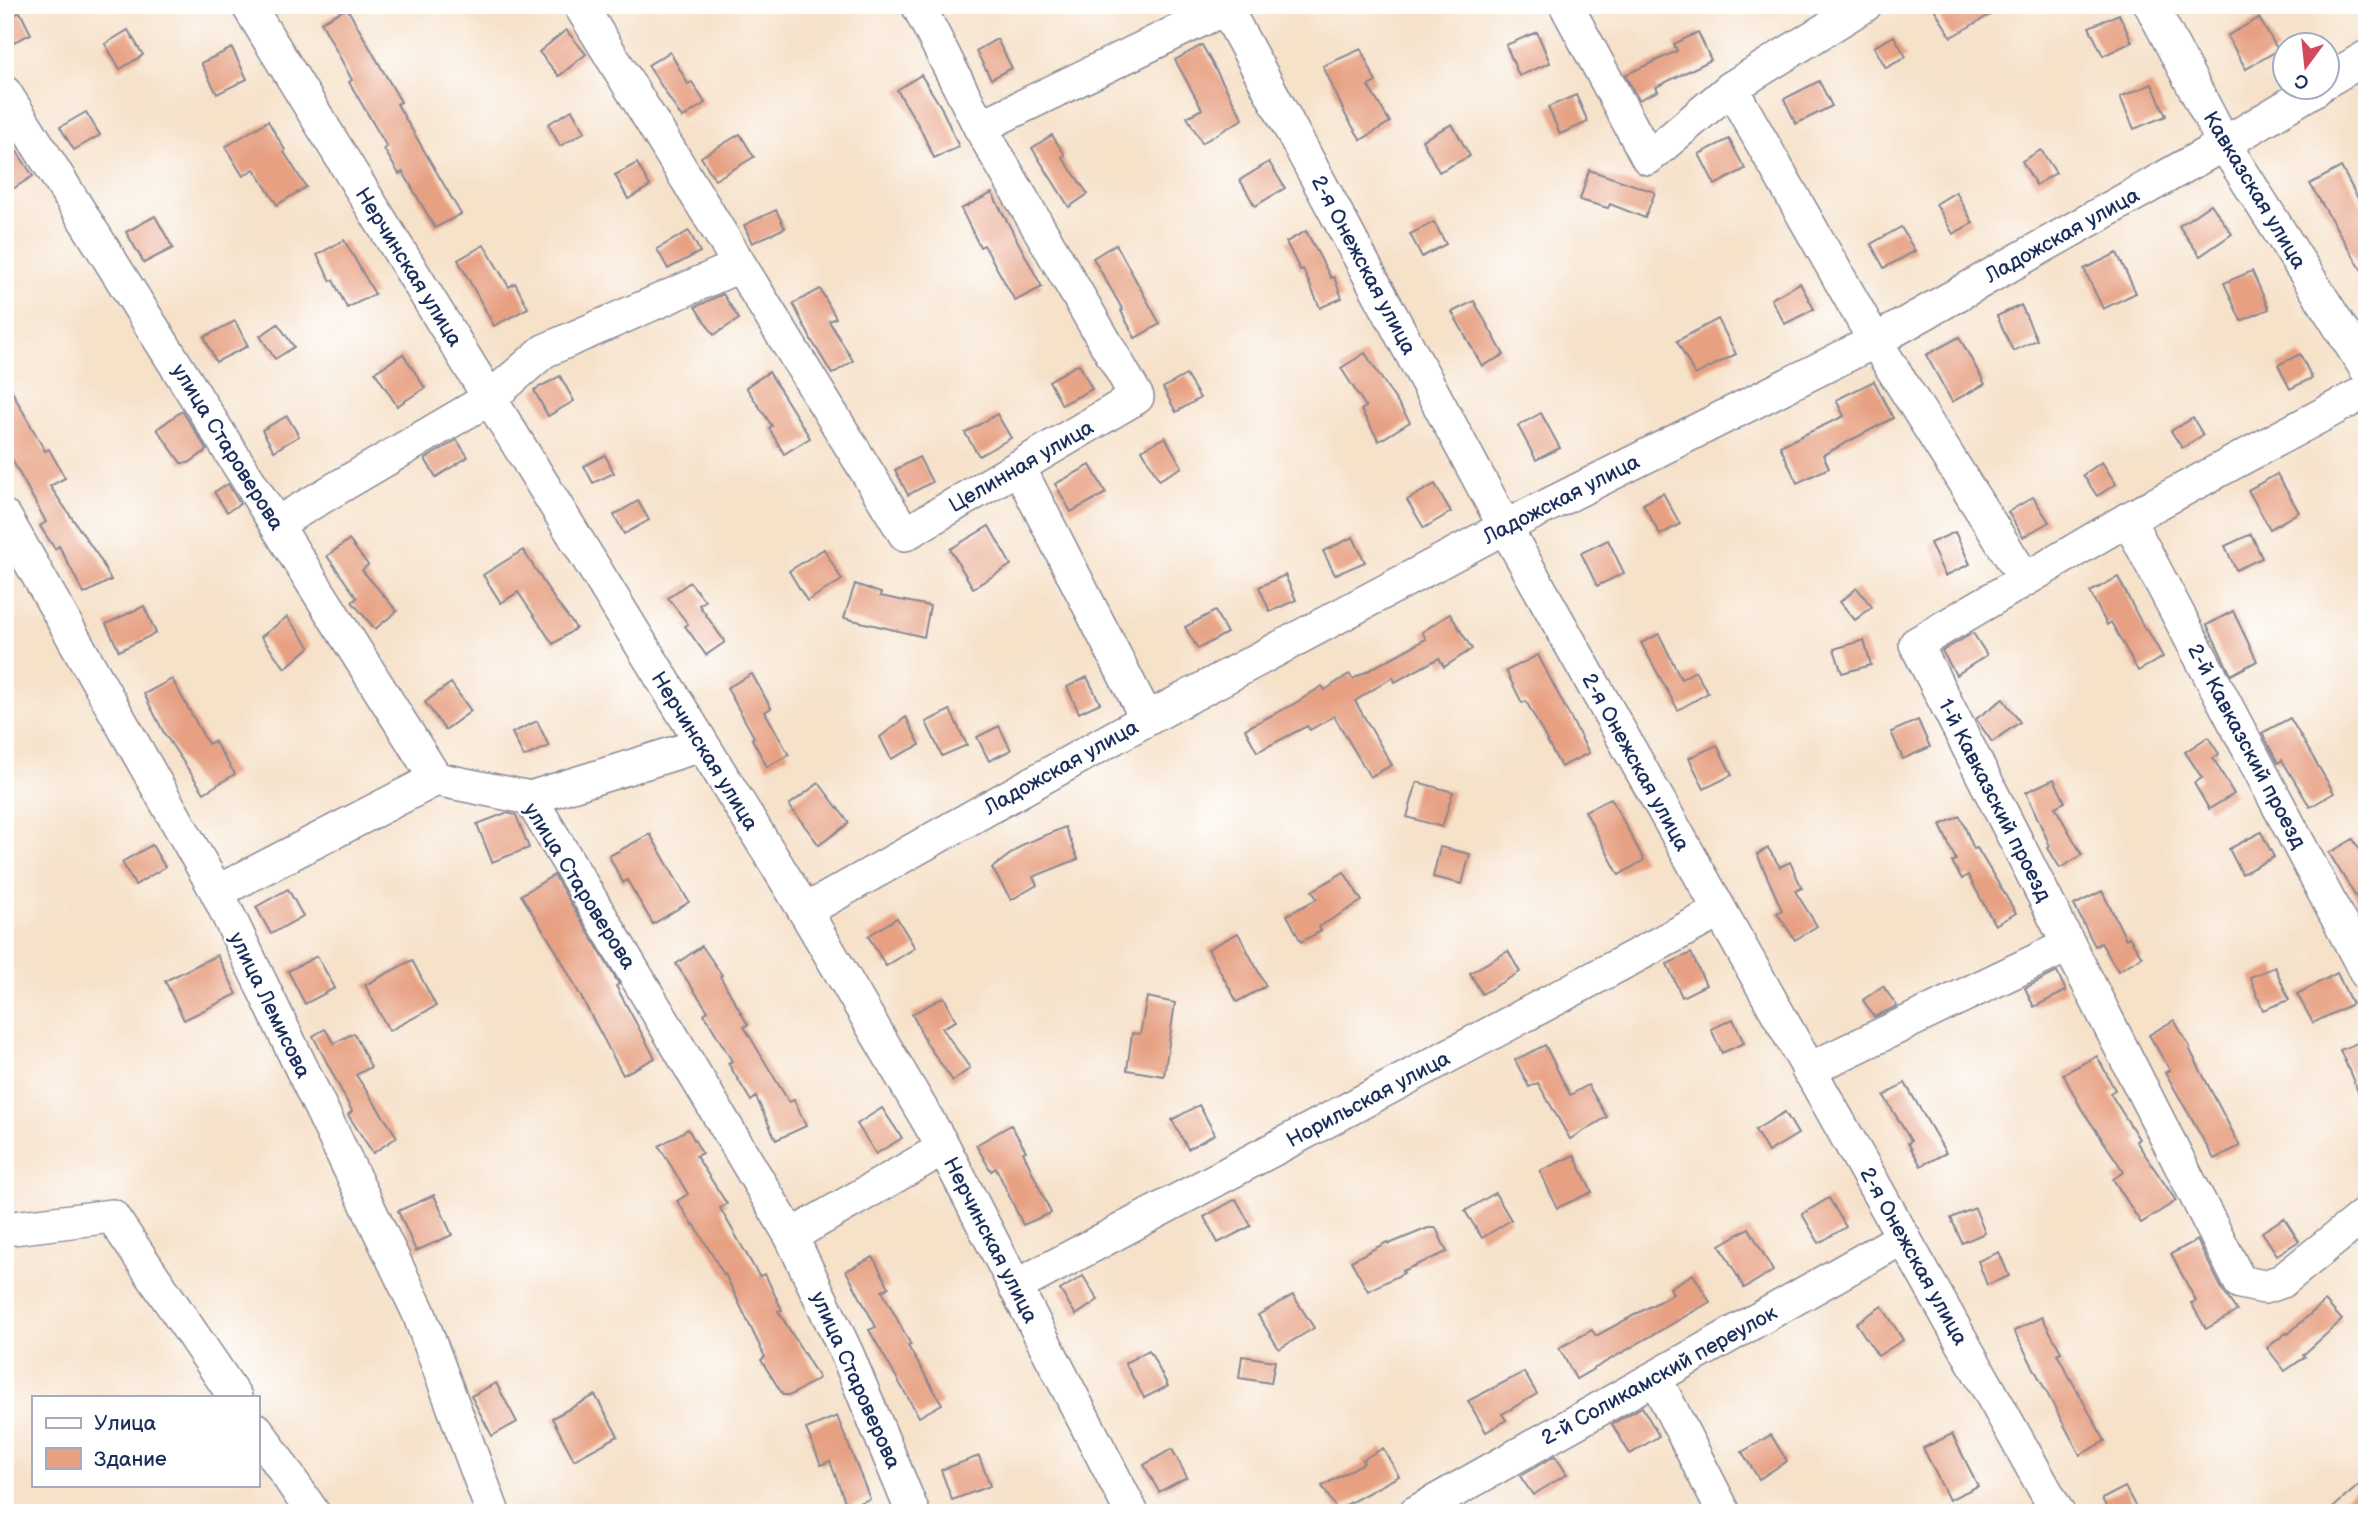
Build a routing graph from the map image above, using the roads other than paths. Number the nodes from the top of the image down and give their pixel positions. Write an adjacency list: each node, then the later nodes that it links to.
1 (248, 5): 19 (street, Нерчинская улица)
2 (580, 5): 15 (street)
3 (918, 5): 13 (street)
4 (1566, 5): 10 (street)
5 (2151, 5): 14 (street, Кавказская улица)
6 (1227, 6): 13 (street); 24 (street, 2-я Онежская улица)
7 (1854, 8): 10 (street)
8 (2367, 57): 9 (street)
9 (2340, 73)
10 (1731, 88): 16 (street)
11 (5, 93): 23 (street, улица Староверова)
12 (2293, 102): 14 (street, Ладожская улица)
13 (979, 127): 20 (street, Целинная улица)
14 (2224, 144): 16 (street, Ладожская улица); 17 (street, Кавказская улица)
15 (739, 266): 19 (street); 20 (street, Целинная улица)
16 (1875, 341): 24 (street, Ладожская улица); 25 (street)
17 (2367, 370)
18 (2367, 391): 22 (street, 1-й Кавказский проезд)
19 (491, 398): 23 (street); 27 (street, Нерчинская улица)
20 (1018, 468): 26 (street)
21 (5, 517): 30 (street, улица Лемисова)
22 (2128, 519): 25 (street, 1-й Кавказский проезд); 34 (street, 2-й Кавказский проезд)
23 (276, 524): 28 (street, улица Староверова)
24 (1504, 527): 26 (street, Ладожская улица); 32 (street, 2-я Онежская улица)
25 (2025, 579): 33 (street, 1-й Кавказский проезд)
26 (1147, 719): 31 (street, Ладожская улица)
27 (701, 745): 29 (street); 31 (street, Нерчинская улица)
28 (436, 779): 29 (street, улица Староверова); 30 (street)
29 (530, 798): 39 (street, улица Староверова)
30 (216, 892): 47 (street, улица Лемисова)
31 (804, 911): 36 (street, Нерчинская улица)
32 (1720, 911): 35 (street, 2-я Онежская улица); 41 (street, Норильская улица)
33 (2069, 946): 35 (street); 37 (street, 1-й Кавказский проезд)
34 (2367, 974)
35 (1808, 1070): 40 (street, 2-я Онежская улица)
36 (944, 1148): 39 (street); 41 (street, Нерчинская улица)
37 (2367, 1213)
38 (5, 1229): 43 (street)
39 (791, 1236): 48 (street, улица Староверова)
40 (1904, 1237): 42 (street, 2-й Соликамский переулок); 51 (street, 2-я Онежская улица)
41 (1015, 1287): 49 (street, Нерчинская улица)
42 (1655, 1378): 45 (street, 2-й Соликамский переулок); 50 (street)
43 (234, 1396)
44 (259, 1433): 46 (street)
45 (1421, 1511)
46 (313, 1513)
47 (493, 1513)
48 (913, 1513)
49 (1132, 1513)
50 (1724, 1513)
51 (2058, 1513)

